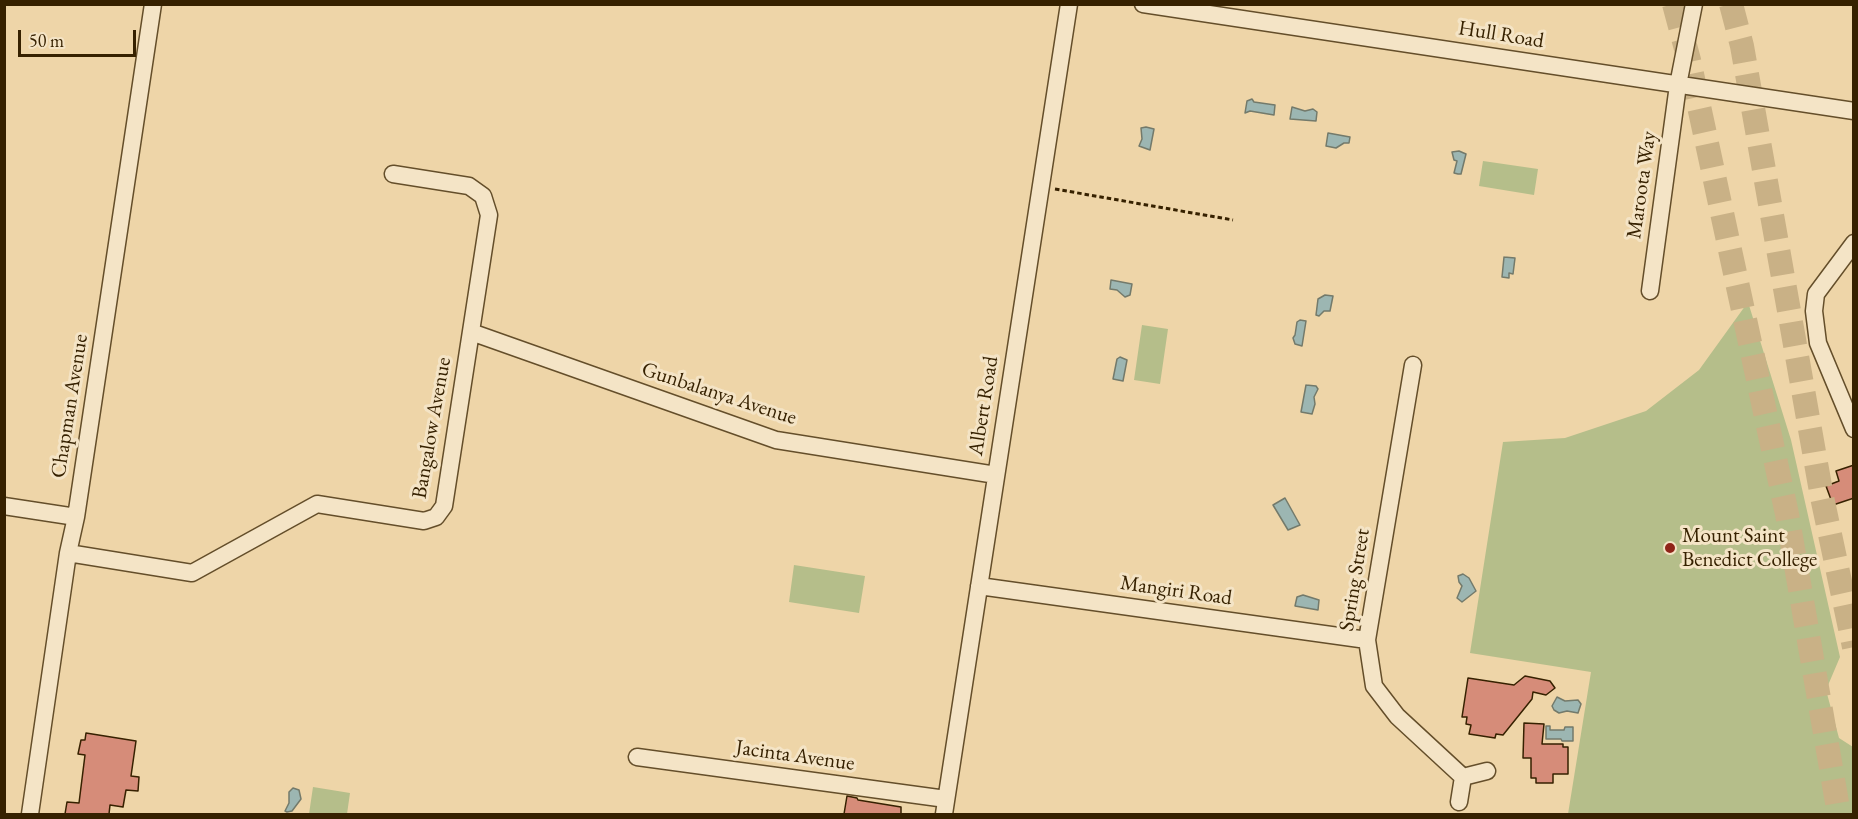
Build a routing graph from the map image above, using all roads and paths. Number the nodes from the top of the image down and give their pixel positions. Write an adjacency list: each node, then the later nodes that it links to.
1 (153, 4): 18 (street, Chapman Avenue)
2 (1070, 4): 8 (street, Albert Road)
3 (1143, 4): 5 (street, Hull Road)
4 (1694, 4): 5 (street, Maroota Way)
5 (1678, 85): 6 (street, Hull Road); 11 (street, Maroota Way)
6 (1854, 111)
7 (393, 174): 12 (street, Bangalow Avenue)
8 (1041, 187): 9 (path); 16 (street, Albert Road)
9 (1233, 220)
10 (1854, 243): 14 (street)
11 (1650, 291)
12 (471, 332): 16 (street, Gunbalanya Avenue); 19 (street, Bangalow Avenue)
13 (1413, 365): 21 (street, Spring Street)
14 (1849, 402): 15 (street)
15 (1854, 429)
16 (996, 475): 20 (street, Albert Road)
17 (4, 506): 18 (street)
18 (76, 517): 19 (street, Chapman Avenue)
19 (68, 553): 27 (street, Chapman Avenue)
20 (979, 586): 21 (street, Mangiri Road); 26 (street, Albert Road)
21 (1367, 640): 24 (street, Spring Street)
22 (637, 757): 26 (street, Jacinta Avenue)
23 (1487, 771): 24 (street)
24 (1463, 777): 25 (street)
25 (1459, 802)
26 (945, 807)
27 (30, 814)

